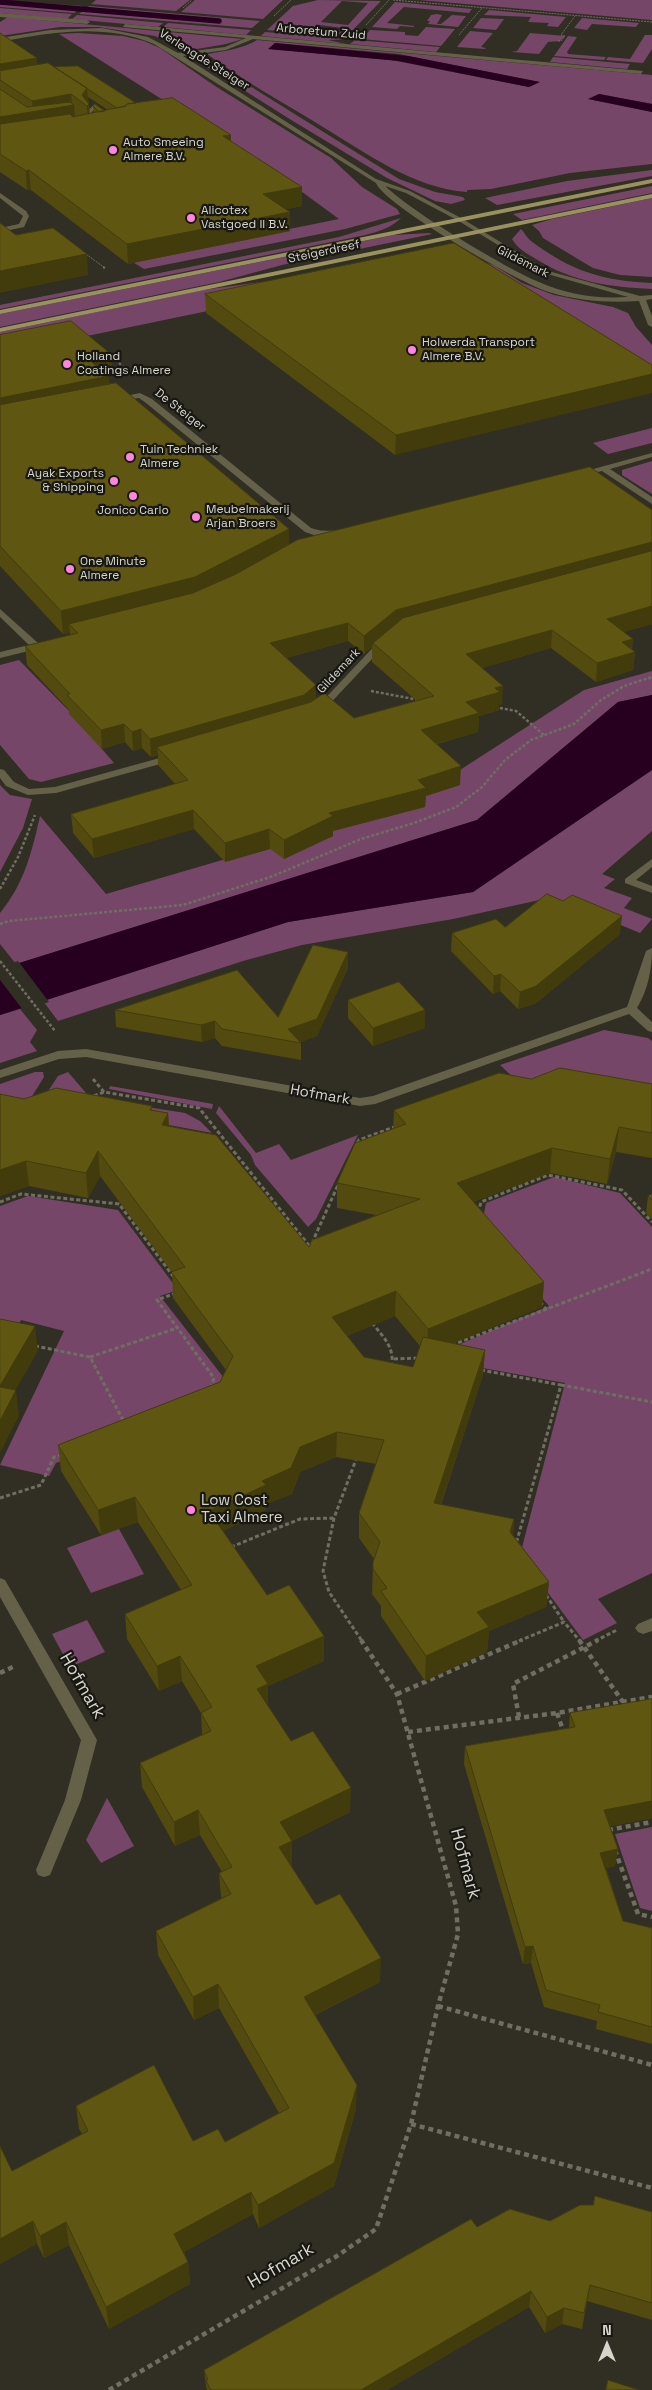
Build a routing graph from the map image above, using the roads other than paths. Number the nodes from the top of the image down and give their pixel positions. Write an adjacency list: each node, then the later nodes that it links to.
1 (0, 15): 2 (street, Arboretum Zuid)
2 (252, 37): 4 (street); 5 (street, Arboretum Zuid)
3 (0, 40): 4 (street, Verlengde Steiger)
4 (177, 55): 10 (street, Verlengde Steiger)
5 (641, 72)
6 (87, 102): 7 (street)
7 (94, 106): 8 (street); 9 (street)
8 (102, 111)
9 (100, 127)
10 (374, 180): 14 (street, Verlengde Steiger); 15 (street, Verlengde Steiger)
11 (652, 181): 14 (main road, Steigerdreef)
12 (0, 194): 16 (street)
13 (652, 196): 17 (main road, Steigerdreef)
14 (459, 219): 15 (main road, Steigerdreef); 17 (street, Verlengde Steiger)
15 (431, 224): 18 (street, Gildemark); 21 (main road, Steigerdreef)
16 (0, 230)
17 (480, 232): 18 (main road, Steigerdreef); 20 (street, Gildemark)
18 (451, 237): 20 (street, Gildemark); 23 (main road, Steigerdreef)
19 (652, 297): 20 (street)
20 (642, 299): 22 (street)
21 (0, 312)
22 (652, 325)
23 (0, 330)
24 (103, 402): 30 (street, De Steiger)
25 (652, 455): 26 (street)
26 (603, 468): 27 (street); 28 (street)
27 (565, 477)
28 (652, 501)
29 (347, 531): 30 (street)
30 (323, 534): 31 (street)
31 (312, 544)
32 (0, 612): 35 (street)
33 (392, 636): 37 (street, Gildemark)
34 (50, 643): 35 (street)
35 (36, 646): 36 (street)
36 (0, 655)
37 (308, 717)
38 (188, 752): 39 (street)
39 (0, 772)
40 (652, 862): 41 (street)
41 (652, 890)
42 (652, 951): 43 (street)
43 (631, 1009): 44 (street); 45 (street, Hofmark)
44 (652, 1028)
45 (0, 1074)
46 (0, 1584): 47 (street, Hofmark)
47 (44, 1870)

